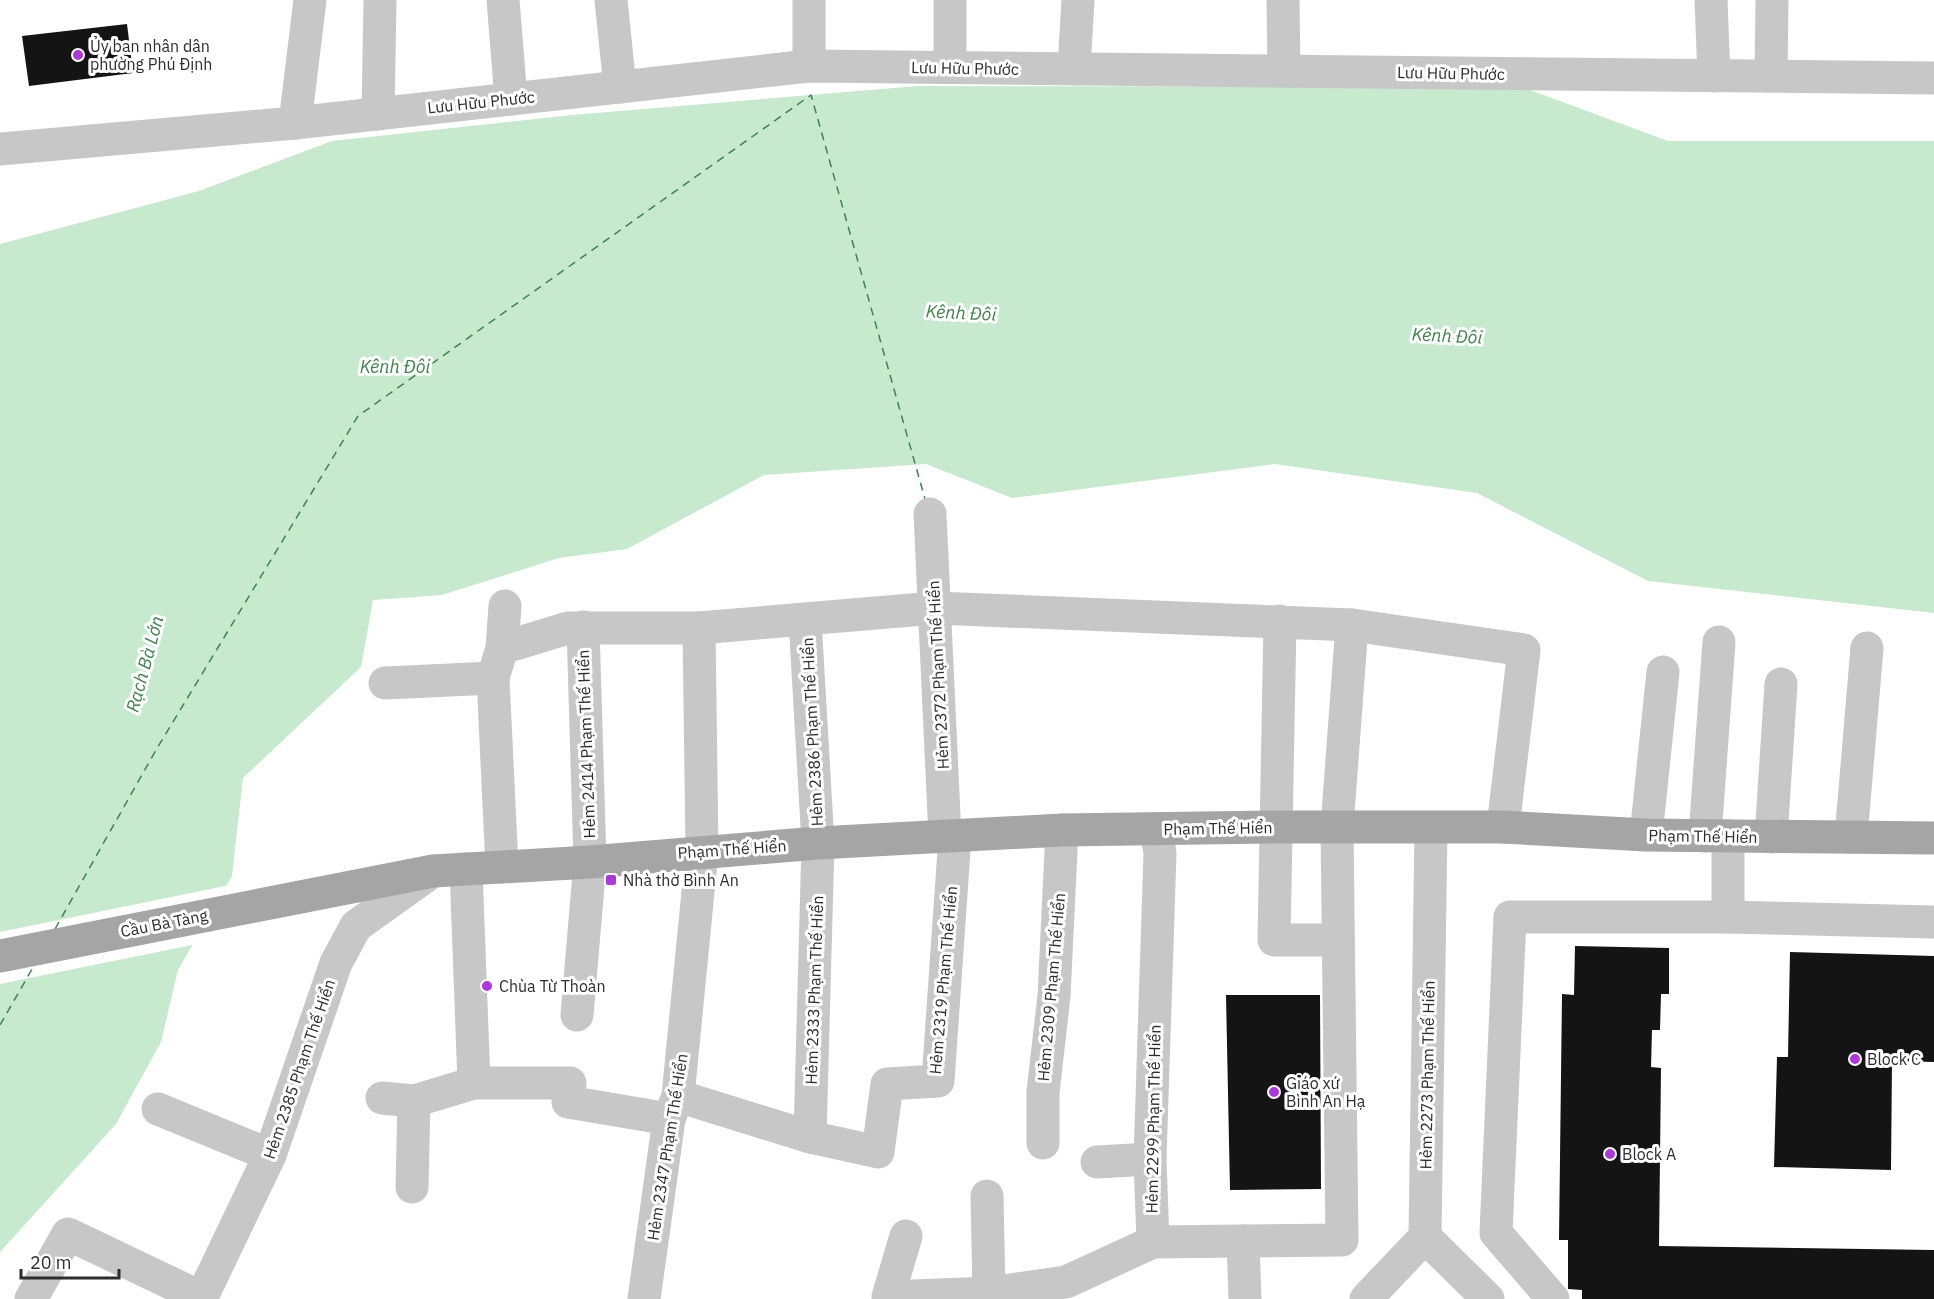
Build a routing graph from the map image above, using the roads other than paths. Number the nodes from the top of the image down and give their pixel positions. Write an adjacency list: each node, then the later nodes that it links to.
1 (310, 0): 21 (street)
2 (380, 0): 20 (street)
3 (503, 0): 19 (street)
4 (611, 0): 18 (street)
5 (809, 0): 11 (street)
6 (950, 0): 12 (street)
7 (1078, 0): 13 (street)
8 (1283, 0): 14 (street)
9 (1711, 0): 15 (street)
10 (1772, 0): 16 (street)
11 (809, 66): 12 (street, Lưu Hữu Phước); 18 (street, Lưu Hữu Phước)
12 (950, 68): 13 (street, Lưu Hữu Phước)
13 (1074, 69): 14 (street, Lưu Hữu Phước)
14 (1284, 71): 15 (street, Lưu Hữu Phước)
15 (1714, 76): 16 (street, Lưu Hữu Phước)
16 (1772, 76): 17 (street, Lưu Hữu Phước)
17 (1934, 78)
18 (620, 87): 19 (street, Lưu Hữu Phước)
19 (511, 99): 20 (street, Lưu Hữu Phước)
20 (378, 114): 21 (street, Lưu Hữu Phước)
21 (295, 123): 22 (street, Lưu Hữu Phước)
22 (0, 149)
23 (930, 514): 25 (street, Hẻm 2372 Phạm Thế Hiển)
24 (505, 606): 33 (street)
25 (935, 608): 26 (street); 27 (street); 44 (street, Hẻm 2372 Phạm Thế Hiển)
26 (805, 620): 30 (street); 49 (street, Hẻm 2386 Phạm Thế Hiển)
27 (1280, 621): 28 (street); 37 (street)
28 (1352, 625): 38 (street); 39 (street)
29 (583, 627): 30 (street); 33 (street); 51 (street, Hẻm 2414 Phạm Thế Hiển)
30 (699, 628): 50 (street, Hẻm 2347 Phạm Thế Hiển)
31 (1719, 642): 45 (street)
32 (1867, 648): 47 (street)
33 (498, 663): 35 (street); 52 (street)
34 (1662, 672): 43 (street)
35 (385, 683)
36 (1781, 684): 46 (street)
37 (1274, 827): 38 (main road, Phạm Thế Hiển); 42 (main road, Phạm Thế Hiển); 57 (street)
38 (1337, 827): 40 (main road, Phạm Thế Hiển); 57 (street)
39 (1503, 827): 40 (main road, Phạm Thế Hiển); 43 (main road, Phạm Thế Hiển)
40 (1431, 828): 73 (street, Hẻm 2273 Phạm Thế Hiển)
41 (1062, 830): 42 (main road, Phạm Thế Hiển); 44 (main road, Phạm Thế Hiển); 66 (street, Hẻm 2309 Phạm Thế Hiển)
42 (1156, 830): 68 (street, Hẻm 2299 Phạm Thế Hiển)
43 (1646, 835): 45 (main road, Phạm Thế Hiển)
44 (950, 836): 49 (main road, Phạm Thế Hiển); 65 (street, Hẻm 2319 Phạm Thế Hiển)
45 (1716, 836): 46 (main road, Phạm Thế Hiển); 55 (street)
46 (1771, 837): 47 (main road, Phạm Thế Hiển)
47 (1851, 837): 48 (main road, Phạm Thế Hiển)
48 (1934, 838)
49 (819, 843): 50 (main road, Phạm Thế Hiển); 65 (street, Hẻm 2333 Phạm Thế Hiển)
50 (702, 851): 51 (main road, Phạm Thế Hiển); 63 (street, Hẻm 2347 Phạm Thế Hiển)
51 (590, 862): 52 (main road, Phạm Thế Hiển); 59 (street, Hẻm 2414 Phạm Thế Hiển)
52 (502, 867): 53 (main road, Phạm Thế Hiển)
53 (466, 869): 54 (main road, Phạm Thế Hiển); 60 (street)
54 (434, 871): 58 (main road, Cầu Bà Tàng); 67 (street, Hẻm 2385 Phạm Thế Hiển)
55 (1728, 917): 56 (street); 83 (street)
56 (1934, 922)
57 (1338, 940): 74 (street)
58 (0, 956)
59 (577, 1014)
60 (474, 1083): 62 (street); 63 (street)
61 (382, 1098): 62 (street)
62 (414, 1101): 70 (street)
63 (673, 1108): 65 (street); 79 (street, Hẻm 2347 Phạm Thế Hiển)
64 (158, 1109): 67 (street)
65 (810, 1137)
66 (1044, 1143)
67 (270, 1155): 78 (street, Hẻm 2385 Phạm Thế Hiển)
68 (1150, 1159): 69 (street); 75 (street, Hẻm 2299 Phạm Thế Hiển)
69 (1097, 1162)
70 (412, 1187)
71 (987, 1196): 76 (street)
72 (906, 1236): 76 (street)
73 (1425, 1237): 81 (street); 82 (street)
74 (1243, 1241): 75 (street); 80 (street)
75 (1153, 1242): 76 (street)
76 (989, 1293)
77 (31, 1299): 78 (street)
78 (202, 1299)
79 (644, 1299)
80 (1245, 1299)
81 (1366, 1299)
82 (1488, 1299)
83 (1553, 1299)

